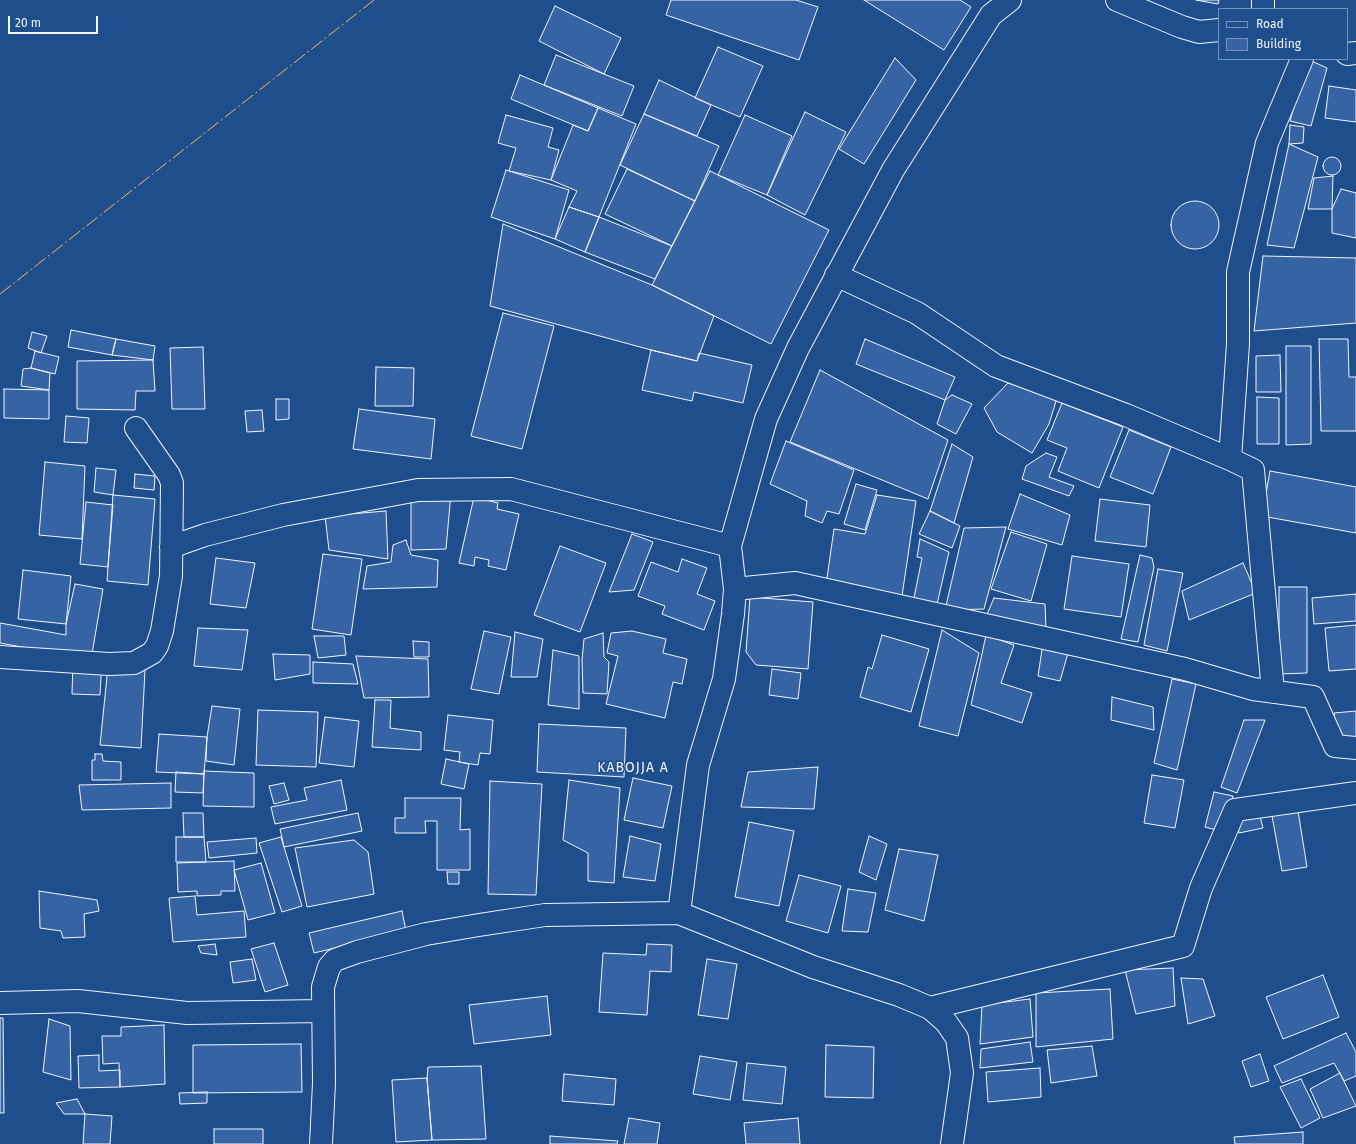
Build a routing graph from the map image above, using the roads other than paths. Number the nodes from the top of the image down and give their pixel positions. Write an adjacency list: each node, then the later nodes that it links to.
1 (1010, 0): 5 (street)
2 (1117, 0): 3 (street)
3 (1218, 30)
4 (1302, 60): 7 (street)
5 (836, 275): 7 (street); 8 (street)
6 (136, 428): 9 (street)
7 (1230, 459): 12 (street)
8 (730, 546): 9 (street); 10 (street)
9 (171, 547): 11 (street)
10 (735, 589): 12 (street); 15 (street)
11 (0, 657)
12 (1273, 692): 13 (street)
13 (1356, 748)
14 (1356, 793): 17 (street)
15 (679, 913): 17 (street); 18 (street)
16 (0, 1003): 18 (street)
17 (930, 1008): 20 (street)
18 (322, 1011): 19 (street)
19 (321, 1144)
20 (952, 1144)

